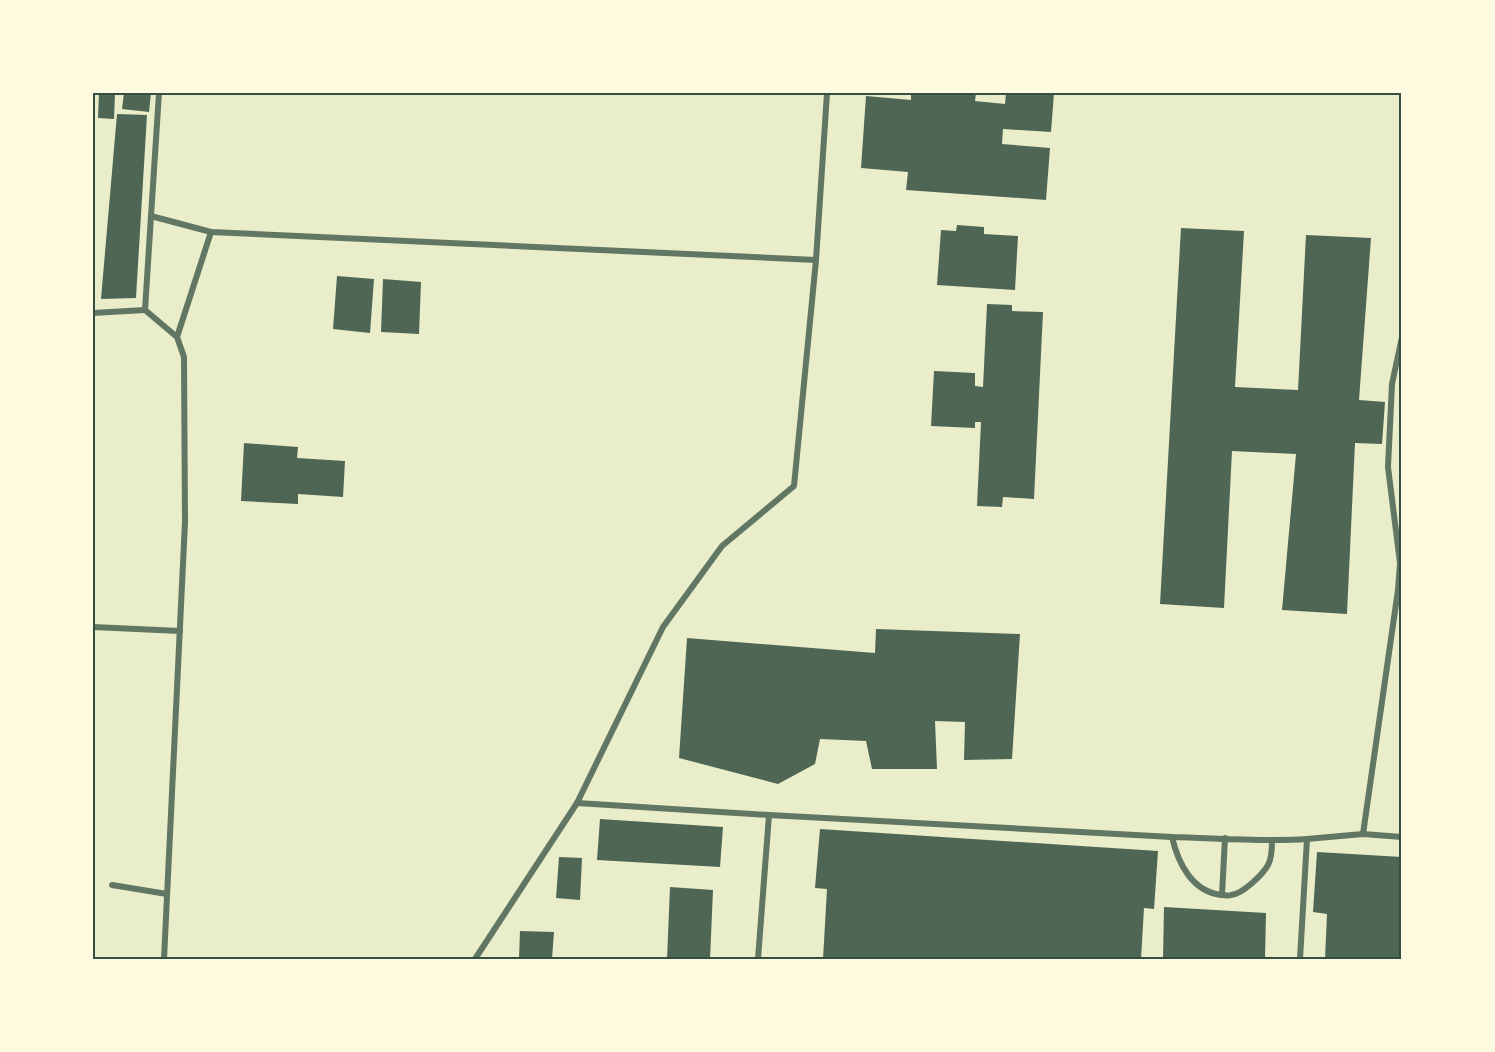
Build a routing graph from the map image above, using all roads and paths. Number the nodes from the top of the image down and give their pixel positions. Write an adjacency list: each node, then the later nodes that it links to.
1 (159, 93): 3 (street)
2 (827, 93): 5 (street)
3 (151, 216): 4 (street); 6 (street)
4 (211, 232): 5 (street); 8 (street)
5 (816, 260): 15 (street)
6 (145, 310): 7 (street); 8 (street)
7 (93, 314)
8 (177, 337): 14 (street)
9 (1402, 337): 10 (street)
10 (1401, 563): 11 (street)
11 (1398, 590): 12 (street); 17 (street)
12 (1402, 598)
13 (93, 627): 14 (street)
14 (180, 631): 24 (street)
15 (577, 802): 16 (street); 27 (street)
16 (769, 815): 18 (street); 28 (street)
17 (1362, 834): 19 (street); 21 (street)
18 (1172, 837): 20 (street); 25 (street)
19 (1402, 837)
20 (1226, 838): 22 (street); 25 (street)
21 (1307, 839): 22 (street); 29 (street)
22 (1272, 841): 25 (street)
23 (112, 885): 24 (street)
24 (167, 894): 26 (street)
25 (1222, 895)
26 (164, 959)
27 (475, 959)
28 (758, 959)
29 (1300, 959)

